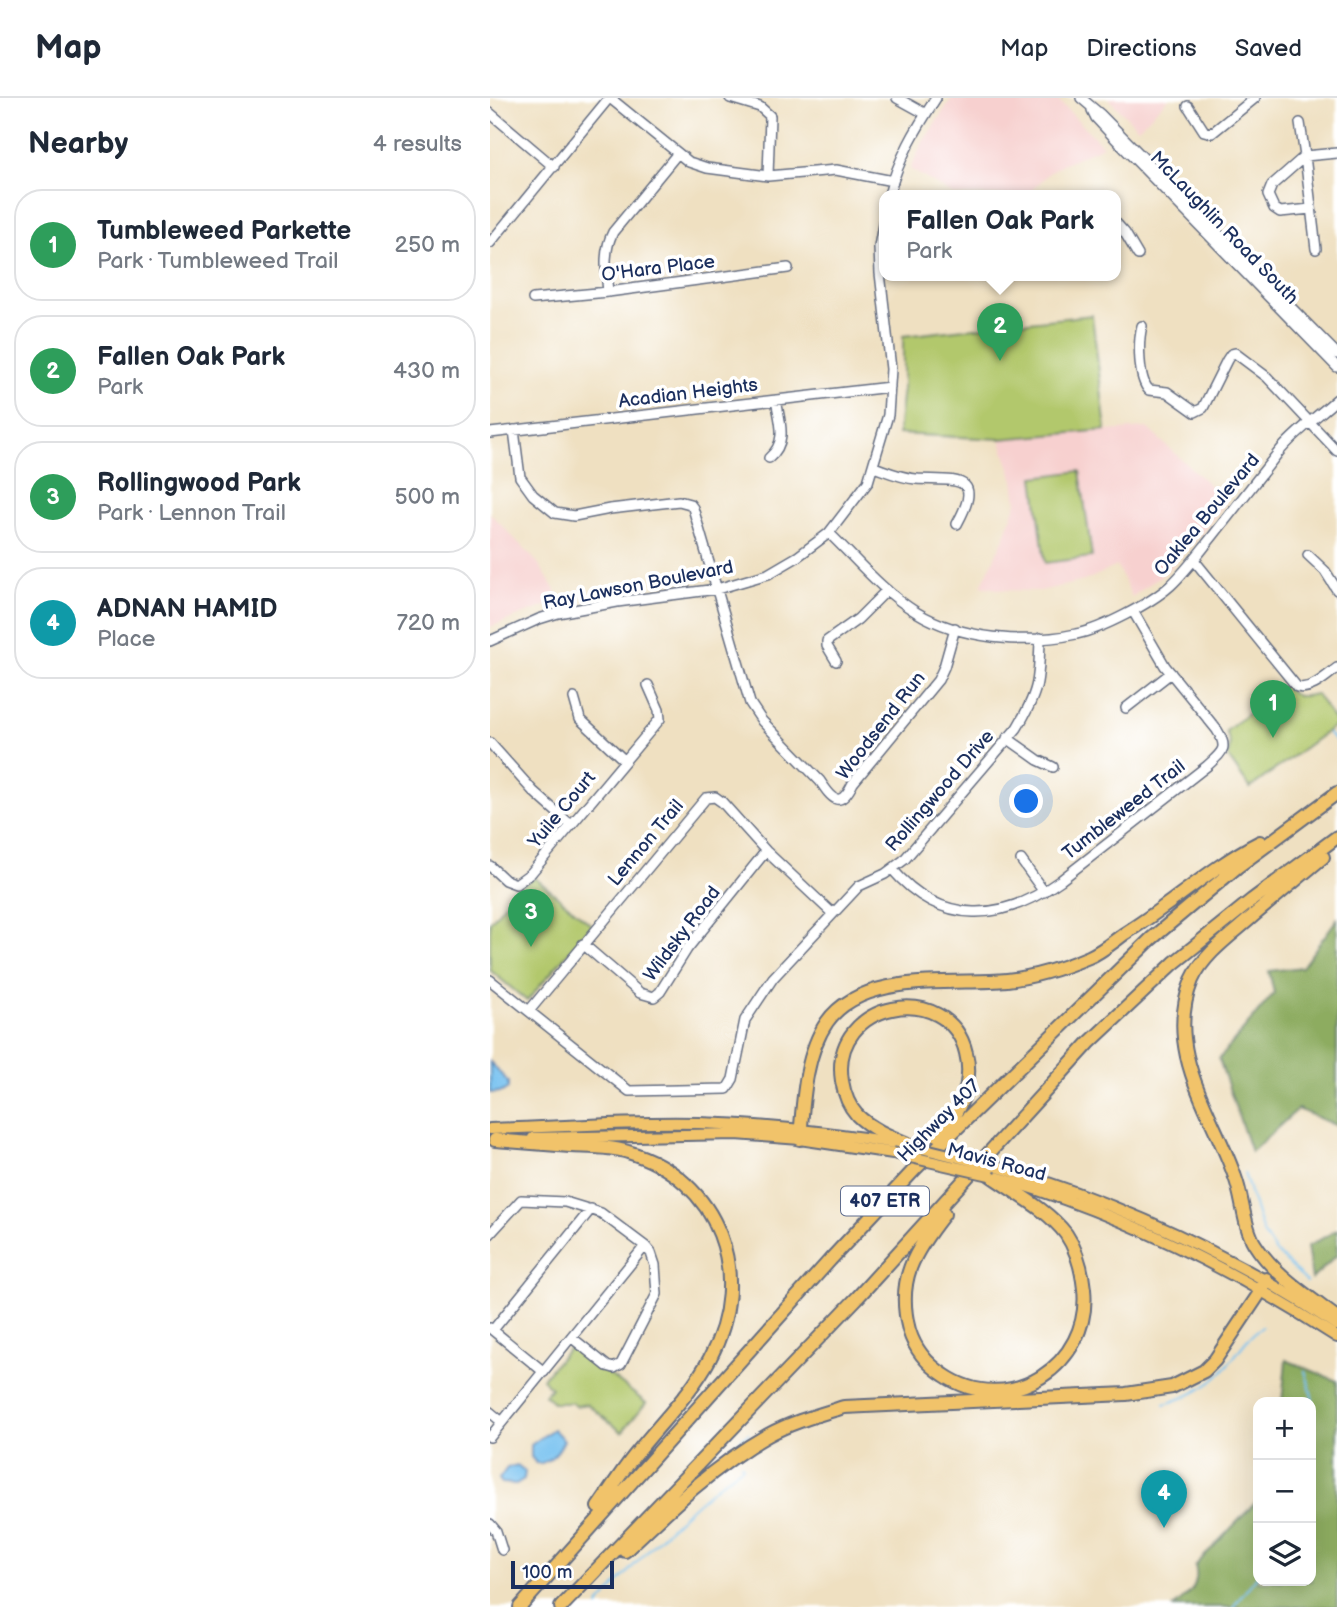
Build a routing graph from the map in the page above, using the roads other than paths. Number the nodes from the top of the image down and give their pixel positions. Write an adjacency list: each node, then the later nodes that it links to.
1 (610, 98): 12 (street); 15 (street)
2 (730, 98): 16 (street)
3 (897, 98): 10 (street)
4 (936, 98): 10 (street)
5 (1081, 98): 8 (street, McLaughlin Road South)
6 (1255, 98): 7 (street)
7 (1188, 106)
8 (1091, 109): 29 (street, McLaughlin Road South); 30 (street, McLaughlin Road South)
9 (490, 113): 15 (street)
10 (926, 114): 17 (street)
11 (1300, 122): 14 (street)
12 (678, 153): 16 (street); 26 (street)
13 (1337, 153): 14 (street)
14 (1306, 156): 19 (street); 19 (street)
15 (554, 167): 21 (street)
16 (768, 176): 17 (street)
17 (893, 181): 18 (street)
18 (890, 190)
19 (1311, 209): 22 (street)
20 (1121, 229): 23 (street)
21 (490, 243)
22 (1315, 249)
23 (1138, 255)
24 (788, 268): 26 (street, O'Hara Place)
25 (884, 281): 31 (street, Ray Lawson Boulevard)
26 (608, 292): 27 (street, O'Hara Place)
27 (533, 299)
28 (1142, 326): 34 (street)
29 (1337, 354)
30 (1337, 367)
31 (890, 387): 33 (street, Acadian Heights); 39 (street, Ray Lawson Boulevard)
32 (1337, 399): 34 (street, Oaklea Boulevard)
33 (776, 400): 35 (street, Acadian Heights); 38 (street)
34 (1310, 423): 37 (street); 43 (street, Oaklea Boulevard)
35 (514, 430): 36 (street, Acadian Heights); 44 (street)
36 (490, 433)
37 (1337, 451)
38 (768, 458)
39 (874, 467): 40 (street); 41 (street, Ray Lawson Boulevard)
40 (957, 524)
41 (829, 533): 44 (street, Ray Lawson Boulevard); 45 (street, Oaklea Boulevard)
42 (1308, 555): 46 (street)
43 (1194, 560): 47 (street, Oaklea Boulevard); 52 (street)
44 (717, 589): 48 (street, Woodsend Run); 50 (street, Ray Lawson Boulevard)
45 (887, 590): 48 (street, Oaklea Boulevard); 51 (street)
46 (1337, 590)
47 (1133, 611): 49 (street, Oaklea Boulevard); 53 (street, Tumbleweed Trail)
48 (955, 628): 49 (street, Oaklea Boulevard)
49 (1040, 638): 57 (street, Rollingwood Drive)
50 (490, 641)
51 (836, 661)
52 (1337, 668)
53 (1171, 673): 56 (street); 70 (street, Tumbleweed Trail)
54 (648, 685): 59 (street, Yuile Court)
55 (574, 698): 59 (street)
56 (1126, 708)
57 (1007, 738): 60 (street); 69 (street, Rollingwood Drive)
58 (490, 743): 62 (street)
59 (625, 761): 62 (street, Yuile Court)
60 (1053, 767)
61 (1337, 793): 63 (highway, Highway 407 / 407 ETR)
62 (571, 825): 68 (street, Yuile Court)
63 (1286, 830): 75 (highway); 78 (highway, Highway 407 / 407 ETR)
64 (1337, 837): 80 (highway, 407 ETR)
65 (1337, 844): 85 (highway)
66 (766, 851): 71 (street, Lennon Trail); 72 (street, Wildsky Road); 72 (street, Lennon Trail)
67 (1021, 860): 70 (street)
68 (490, 866)
69 (892, 869): 70 (street, Tumbleweed Trail); 71 (street, Rollingwood Drive)
70 (1044, 892)
71 (832, 913): 74 (street, Rollingwood Drive)
72 (583, 944): 74 (street, Lennon Trail)
73 (490, 980): 74 (street, Rollingwood Drive)
74 (529, 1011)
75 (800, 1134): 76 (main road, Mavis Road); 77 (main road, Mavis Road); 79 (main road, Mavis Road, bridge)
76 (492, 1136): 96 (highway)
77 (913, 1146): 78 (highway); 79 (main road, Mavis Road, bridge)
78 (916, 1168): 96 (highway, Highway 407 / 407 ETR)
79 (994, 1171): 80 (highway); 84 (main road, Mavis Road)
80 (965, 1181): 97 (highway, 407 ETR)
81 (591, 1209): 82 (street); 83 (street); 87 (street)
82 (490, 1234)
83 (645, 1246): 88 (street); 88 (street)
84 (1263, 1285): 86 (main road, Mavis Road); 89 (main road, Mavis Road); 97 (highway)
85 (1337, 1318)
86 (1337, 1325)
87 (491, 1329): 90 (street)
88 (571, 1337): 90 (street)
89 (1337, 1337)
90 (544, 1372): 92 (street)
91 (490, 1412): 92 (street)
92 (502, 1422): 93 (street)
93 (490, 1437)
94 (490, 1524): 95 (street)
95 (502, 1550)
96 (569, 1550): 98 (highway, Highway 407 / 407 ETR)
97 (591, 1575): 99 (highway, 407 ETR)
98 (520, 1607)
99 (561, 1607)

